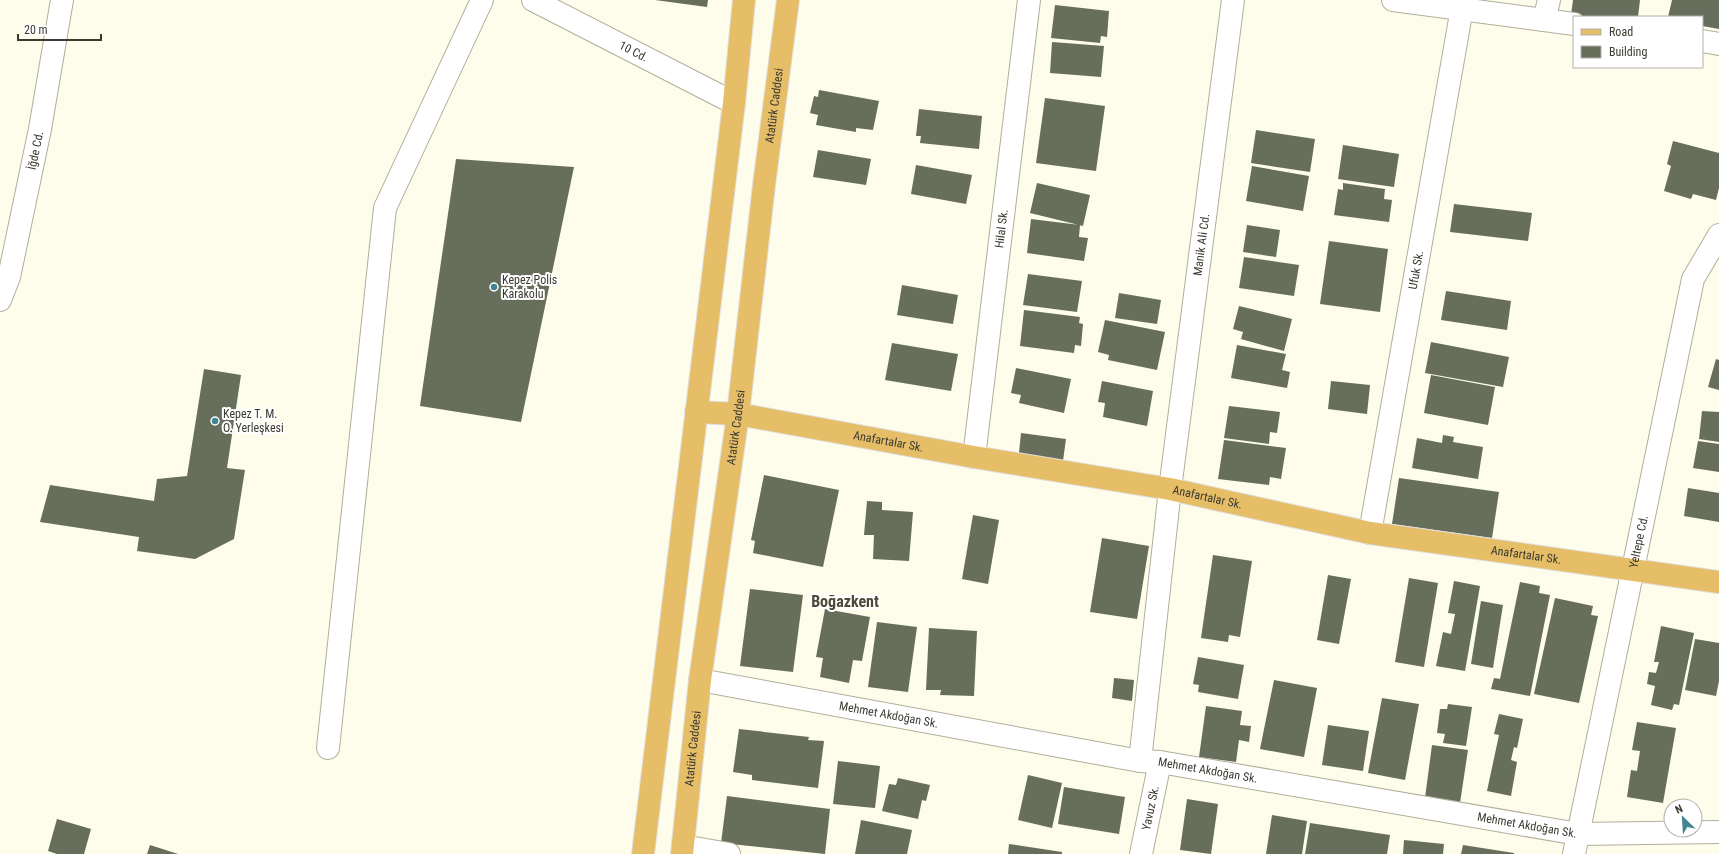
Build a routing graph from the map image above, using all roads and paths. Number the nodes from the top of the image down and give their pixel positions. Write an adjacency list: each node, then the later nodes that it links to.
1 (62, 0): 16 (street, İğde Cd.)
2 (482, 0): 25 (street)
3 (533, 0): 14 (street, 10 Cd.)
4 (744, 0): 14 (main road)
5 (788, 0): 18 (main road, Atatürk Caddesi)
6 (1029, 0): 19 (street, Hilal Sk.)
7 (1233, 0): 20 (street, Manik Ali Cd.)
8 (1393, 0): 9 (street)
9 (1462, 8): 10 (street); 21 (street, Ufuk Sk.)
10 (1547, 10): 11 (street)
11 (1573, 23)
12 (1703, 41): 13 (street)
13 (1719, 44)
14 (734, 103): 17 (main road)
15 (1719, 235): 22 (street, Yeltepe Cd.)
16 (0, 300)
17 (696, 412): 18 (main road, Anafartalar Sk.); 30 (main road)
18 (738, 414): 19 (main road, Anafartalar Sk.); 24 (main road, Atatürk Caddesi)
19 (974, 457): 20 (main road, Anafartalar Sk.)
20 (1170, 489): 21 (main road, Anafartalar Sk.); 26 (street, Manik Ali Cd.)
21 (1370, 533): 22 (main road, Anafartalar Sk.)
22 (1633, 570): 23 (main road, Anafartalar Sk.); 28 (street, Yeltepe Cd.)
23 (1719, 582)
24 (700, 680): 26 (street, Mehmet Akdoğan Sk.); 29 (main road, Atatürk Caddesi)
25 (328, 748)
26 (1150, 761): 28 (street, Mehmet Akdoğan Sk.); 32 (street, Yavuz Sk.)
27 (1719, 832): 28 (street, Mehmet Akdoğan Sk.)
28 (1576, 844)
29 (682, 850): 31 (street)
30 (643, 854)
31 (729, 854)
32 (1141, 854)

